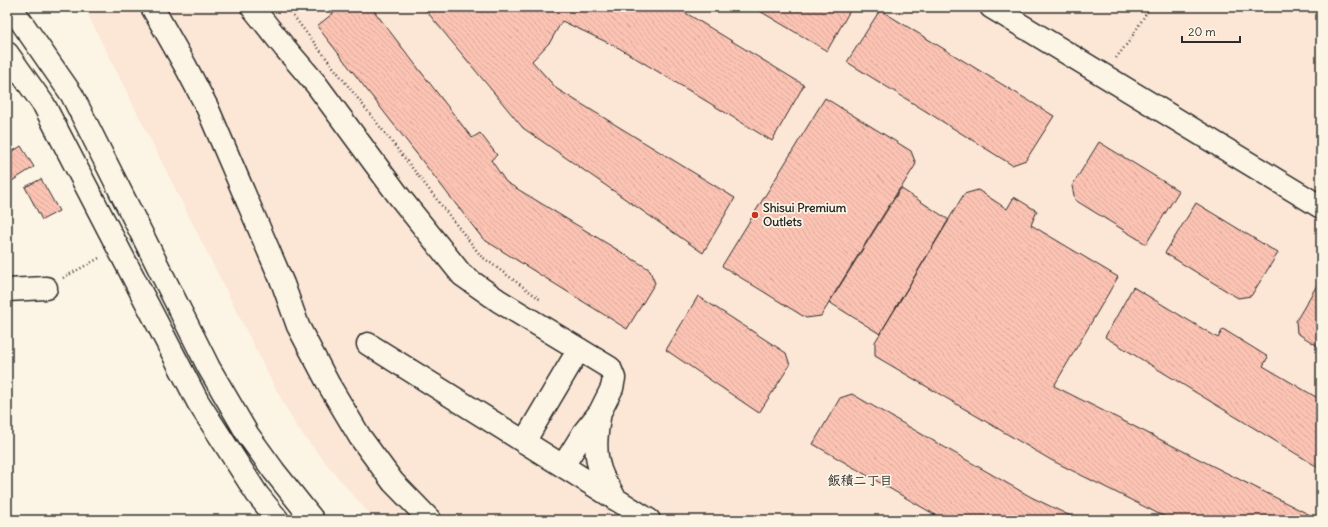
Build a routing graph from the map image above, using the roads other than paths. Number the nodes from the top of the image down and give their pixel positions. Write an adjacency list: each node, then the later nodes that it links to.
1 (11, 7): 16 (street)
2 (152, 7): 17 (street)
3 (252, 7): 10 (street)
4 (991, 7): 6 (street)
5 (7, 52): 15 (street)
6 (1321, 207)
7 (46, 288): 8 (street)
8 (7, 290)
9 (368, 344): 12 (street)
10 (579, 349): 11 (street); 12 (street)
11 (600, 412): 13 (street); 14 (street)
12 (524, 442): 13 (street)
13 (562, 466): 14 (street)
14 (616, 500): 18 (street)
15 (278, 520)
16 (313, 520)
17 (430, 520)
18 (649, 520)

